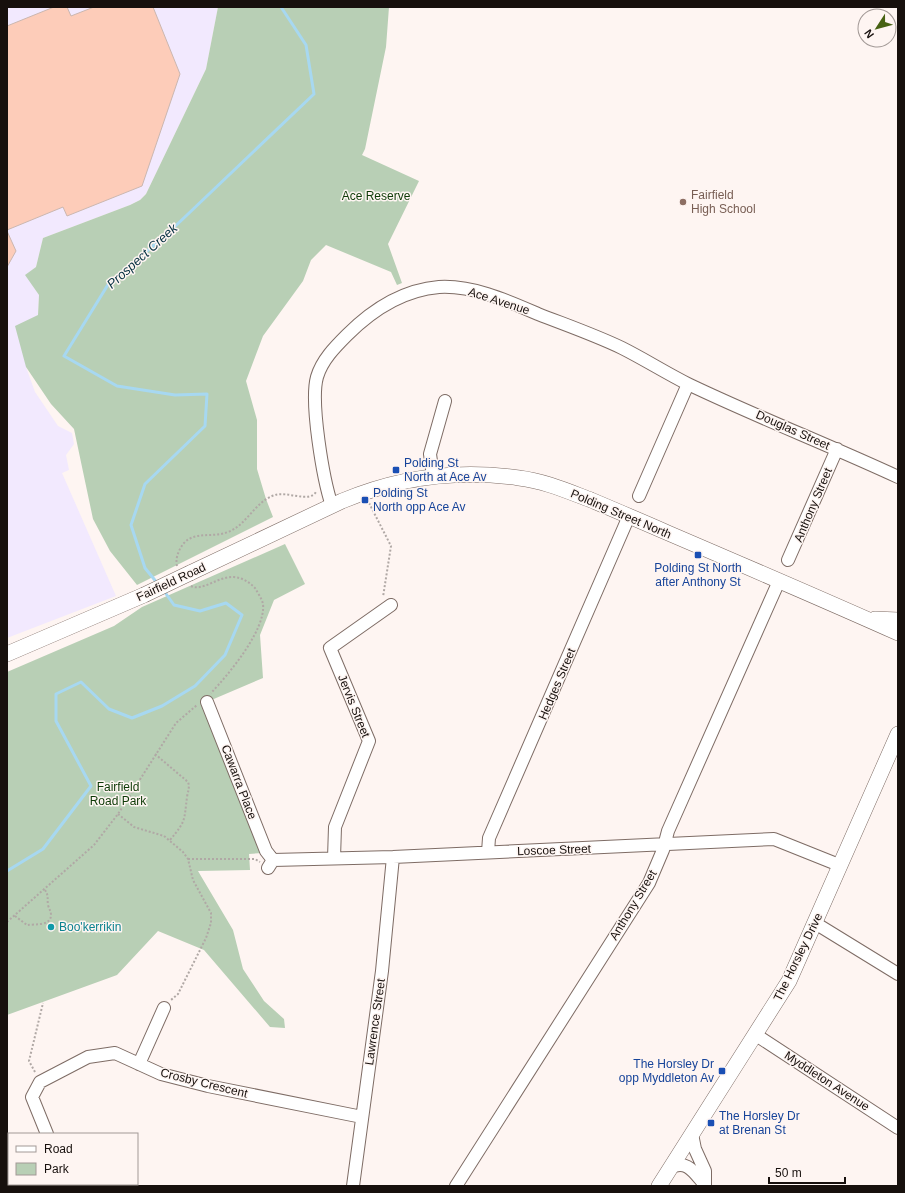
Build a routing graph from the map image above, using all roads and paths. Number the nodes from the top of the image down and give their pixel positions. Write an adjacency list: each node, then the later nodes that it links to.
1 (688, 384): 3 (street, Douglas Street); 7 (street); 9 (street, Ace Avenue)
2 (445, 401): 4 (street)
3 (837, 449): 5 (street, Douglas Street); 11 (street, Anthony Street)
4 (433, 476): 9 (main road, Polding Street North); 10 (main road, Polding Street North)
5 (898, 477)
6 (316, 487): 12 (path)
7 (638, 496)
8 (368, 501): 15 (path)
9 (332, 506): 12 (main road, Fairfield Road)
10 (629, 516): 13 (main road, Polding Street North); 26 (street, Hedges Street)
11 (788, 560)
12 (186, 576): 19 (main road, Fairfield Road, bridge); 20 (path)
13 (779, 581): 16 (main road, Polding Street North); 25 (street, Anthony Street)
14 (391, 605): 15 (street, Jervis Street)
15 (380, 612): 28 (street, Jervis Street)
16 (868, 619): 17 (main road); 18 (main road, Polding Street North)
17 (898, 620)
18 (898, 633)
19 (7, 654)
20 (206, 701): 22 (path); 30 (street, Cawarra Place)
21 (898, 736): 31 (main road, The Horsley Drive)
22 (155, 754): 23 (path); 24 (path)
23 (118, 814): 24 (path); 32 (path)
24 (170, 840): 29 (path)
25 (665, 845): 26 (street, Loscoe Street); 31 (street, Loscoe Street); 49 (street, Anthony Street)
26 (488, 852): 27 (street, Loscoe Street)
27 (393, 857): 28 (street, Loscoe Street); 43 (street, Lawrence Street)
28 (334, 858): 30 (street, Loscoe Street)
29 (188, 859): 30 (path); 37 (path)
30 (270, 864)
31 (839, 866): 35 (main road, The Horsley Drive)
32 (45, 890): 33 (path); 33 (path)
33 (15, 916): 34 (path)
34 (7, 922)
35 (815, 923): 36 (street); 40 (main road, The Horsley Drive)
36 (898, 974)
37 (173, 999)
38 (43, 1003): 42 (path)
39 (164, 1008): 41 (street)
40 (756, 1035): 44 (street, Myddleton Avenue); 46 (main road, The Horsley Drive)
41 (139, 1064): 42 (street, Crosby Crescent); 43 (street, Crosby Crescent)
42 (40, 1082): 45 (street)
43 (362, 1117): 48 (street, Lawrence Street)
44 (898, 1128)
45 (47, 1133)
46 (692, 1134): 47 (main road, The Horsley Drive); 51 (street)
47 (670, 1168): 50 (main road, The Horsley Drive); 51 (street)
48 (353, 1186)
49 (456, 1186)
50 (658, 1186)
51 (705, 1186)

